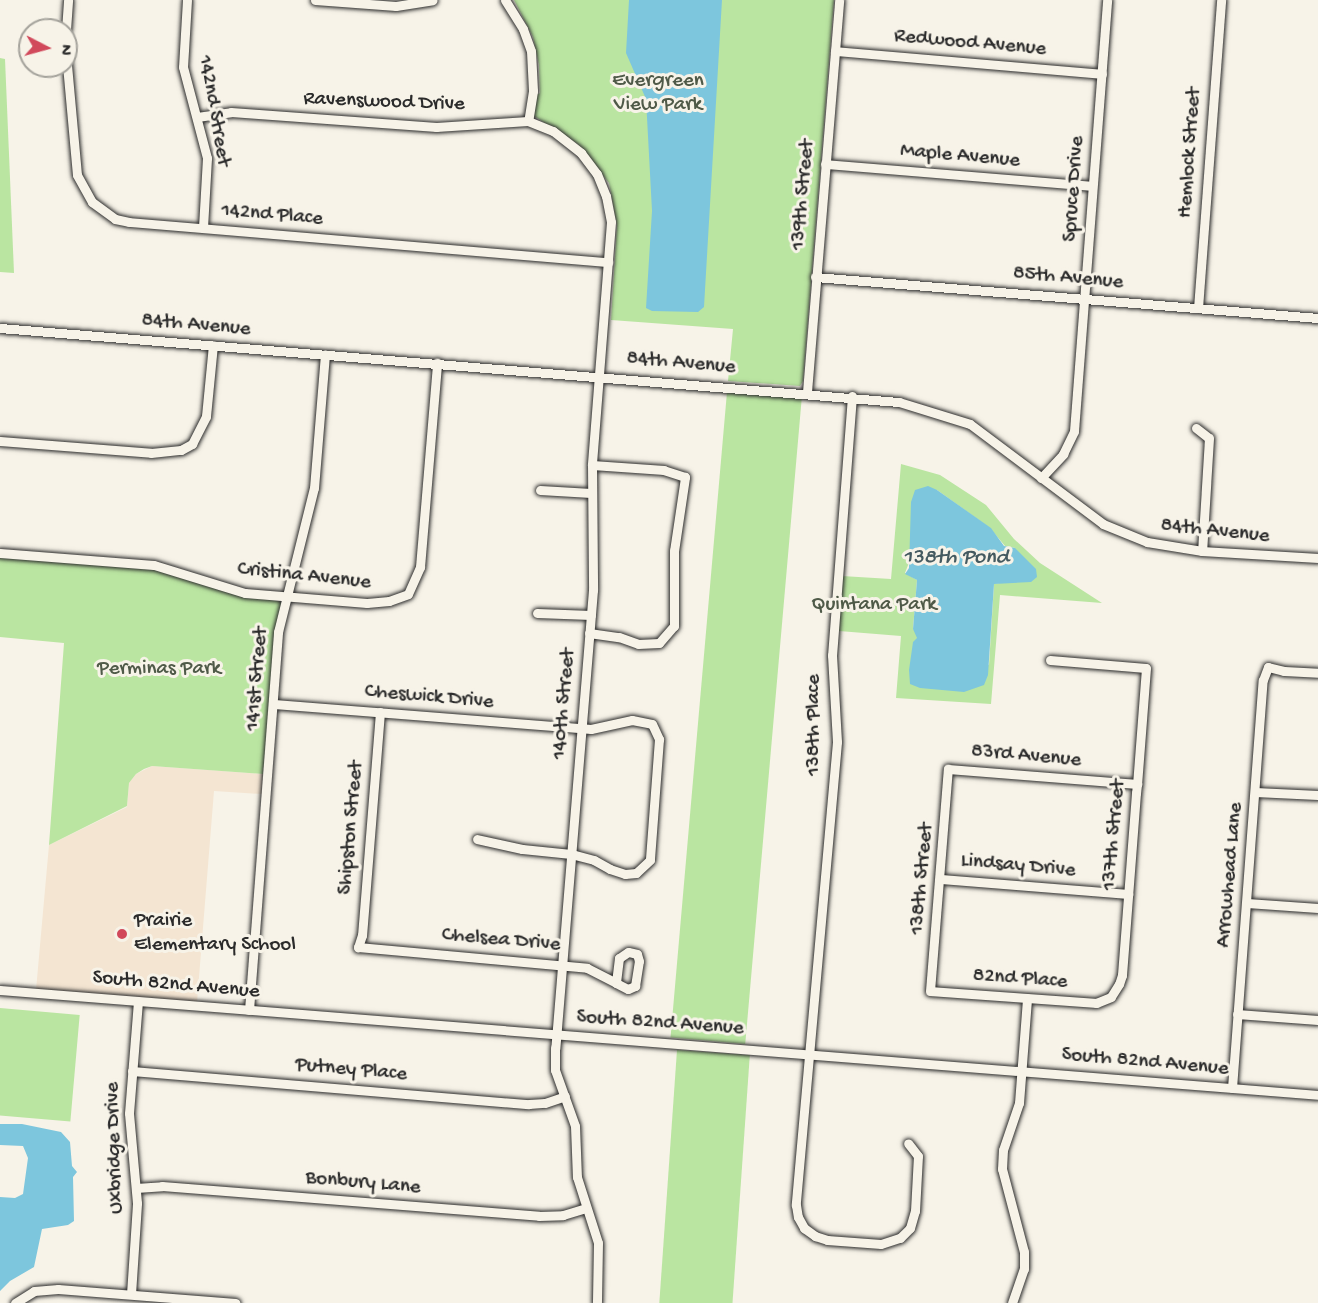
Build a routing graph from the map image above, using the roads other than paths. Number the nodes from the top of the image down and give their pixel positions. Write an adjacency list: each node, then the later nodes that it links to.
1 (68, 0): 9 (street)
2 (187, 0): 13 (street, 142nd Street)
3 (315, 0): 4 (street)
4 (433, 0)
5 (505, 0): 14 (street)
6 (838, 0): 10 (street, 139th Street)
7 (1107, 0): 11 (street, Spruce Drive)
8 (1221, 0): 21 (street, Hemlock Street)
9 (67, 18)
10 (835, 51): 11 (street, Redwood Avenue); 15 (street, 139th Street)
11 (1102, 74): 16 (street, Spruce Drive)
12 (68, 78): 17 (street, 142nd Place)
13 (197, 117): 14 (street, Ravenswood Drive); 17 (street, 142nd Street)
14 (528, 121): 18 (street, Ravenswood Drive)
15 (825, 164): 16 (street, Maple Avenue); 19 (street, 139th Street)
16 (1092, 186): 20 (street, Spruce Drive)
17 (203, 228): 18 (street, 142nd Place)
18 (608, 262): 27 (street, Ravenswood Drive)
19 (815, 277): 20 (street, 85th Avenue); 28 (street, 139th Street)
20 (1085, 299): 21 (street, 85th Avenue); 33 (street, Spruce Drive)
21 (1198, 308): 22 (street, 85th Avenue)
22 (1318, 318)
23 (0, 328): 24 (street, 84th Avenue)
24 (213, 345): 25 (street, 84th Avenue); 31 (street)
25 (326, 354): 26 (street, 84th Avenue); 39 (street, 141st Street)
26 (437, 363): 27 (street, 84th Avenue); 39 (street, Cristina Avenue)
27 (599, 376): 28 (street, 84th Avenue); 32 (street, 140th Street)
28 (807, 392): 29 (street, 84th Avenue)
29 (852, 396): 33 (street, 84th Avenue); 70 (street, 138th Place)
30 (1196, 428): 36 (street)
31 (0, 441)
32 (592, 465): 35 (street, 140th Street); 42 (street)
33 (1041, 478): 36 (street, 84th Avenue)
34 (540, 490): 35 (street)
35 (591, 493): 41 (street, 140th Street)
36 (1202, 551): 38 (street, 84th Avenue)
37 (0, 553): 39 (street, Cristina Avenue)
38 (1318, 558)
39 (288, 597): 45 (street, 141st Street)
40 (537, 613): 41 (street)
41 (591, 615): 42 (street, 140th Street)
42 (589, 633): 47 (street, 140th Street)
43 (1050, 660): 49 (street, 137th Street)
44 (1318, 674): 50 (street, Arrowhead Lane)
45 (274, 704): 46 (street, Cheswick Drive); 66 (street, 141st Street)
46 (380, 712): 47 (street, Cheswick Drive); 58 (street, Shipston Street)
47 (581, 728): 53 (street, 140th Street); 53 (street, Cheswick Drive)
48 (948, 769): 49 (street, 83rd Avenue); 54 (street, 138th Street)
49 (1137, 784): 55 (street, 137th Street)
50 (1255, 792): 51 (street); 56 (street, Arrowhead Lane)
51 (1318, 795)
52 (477, 838): 53 (street)
53 (571, 854): 59 (street, 140th Street)
54 (941, 879): 55 (street, Lindsay Drive); 62 (street, 138th Street)
55 (1128, 894): 64 (street, 137th Street)
56 (1247, 903): 57 (street); 67 (street, Arrowhead Lane)
57 (1318, 908)
58 (358, 947): 59 (street, Chelsea Drive)
59 (562, 965): 60 (street, Chelsea Drive); 69 (street, 140th Street)
60 (616, 982): 60 (street, Chelsea Drive)
61 (0, 990): 65 (street, South 82nd Avenue)
62 (930, 992): 63 (street, 82nd Place)
63 (1027, 998): 64 (street, 82nd Place); 72 (street)
64 (1106, 1000)
65 (138, 1001): 66 (street, South 82nd Avenue); 71 (street, Uxbridge Drive)
66 (249, 1010): 69 (street, South 82nd Avenue)
67 (1237, 1014): 68 (street); 73 (street, Arrowhead Lane)
68 (1318, 1020)
69 (555, 1034): 70 (street, South 82nd Avenue); 75 (street, 140th Street)
70 (810, 1054): 72 (street, South 82nd Avenue); 76 (street, 138th Place)
71 (132, 1071): 75 (street, Putney Place); 77 (street, Uxbridge Drive)
72 (1021, 1071): 73 (street, South 82nd Avenue); 83 (street)
73 (1232, 1088): 74 (street, South 82nd Avenue)
74 (1318, 1095)
75 (566, 1096): 78 (street, 140th Street)
76 (908, 1143)
77 (136, 1188): 78 (street, Bonbury Lane); 79 (street, Uxbridge Drive)
78 (586, 1208): 82 (street, 140th Street)
79 (131, 1294): 80 (street); 81 (street)
80 (15, 1303)
81 (235, 1303)
82 (597, 1303)
83 (1012, 1303)

